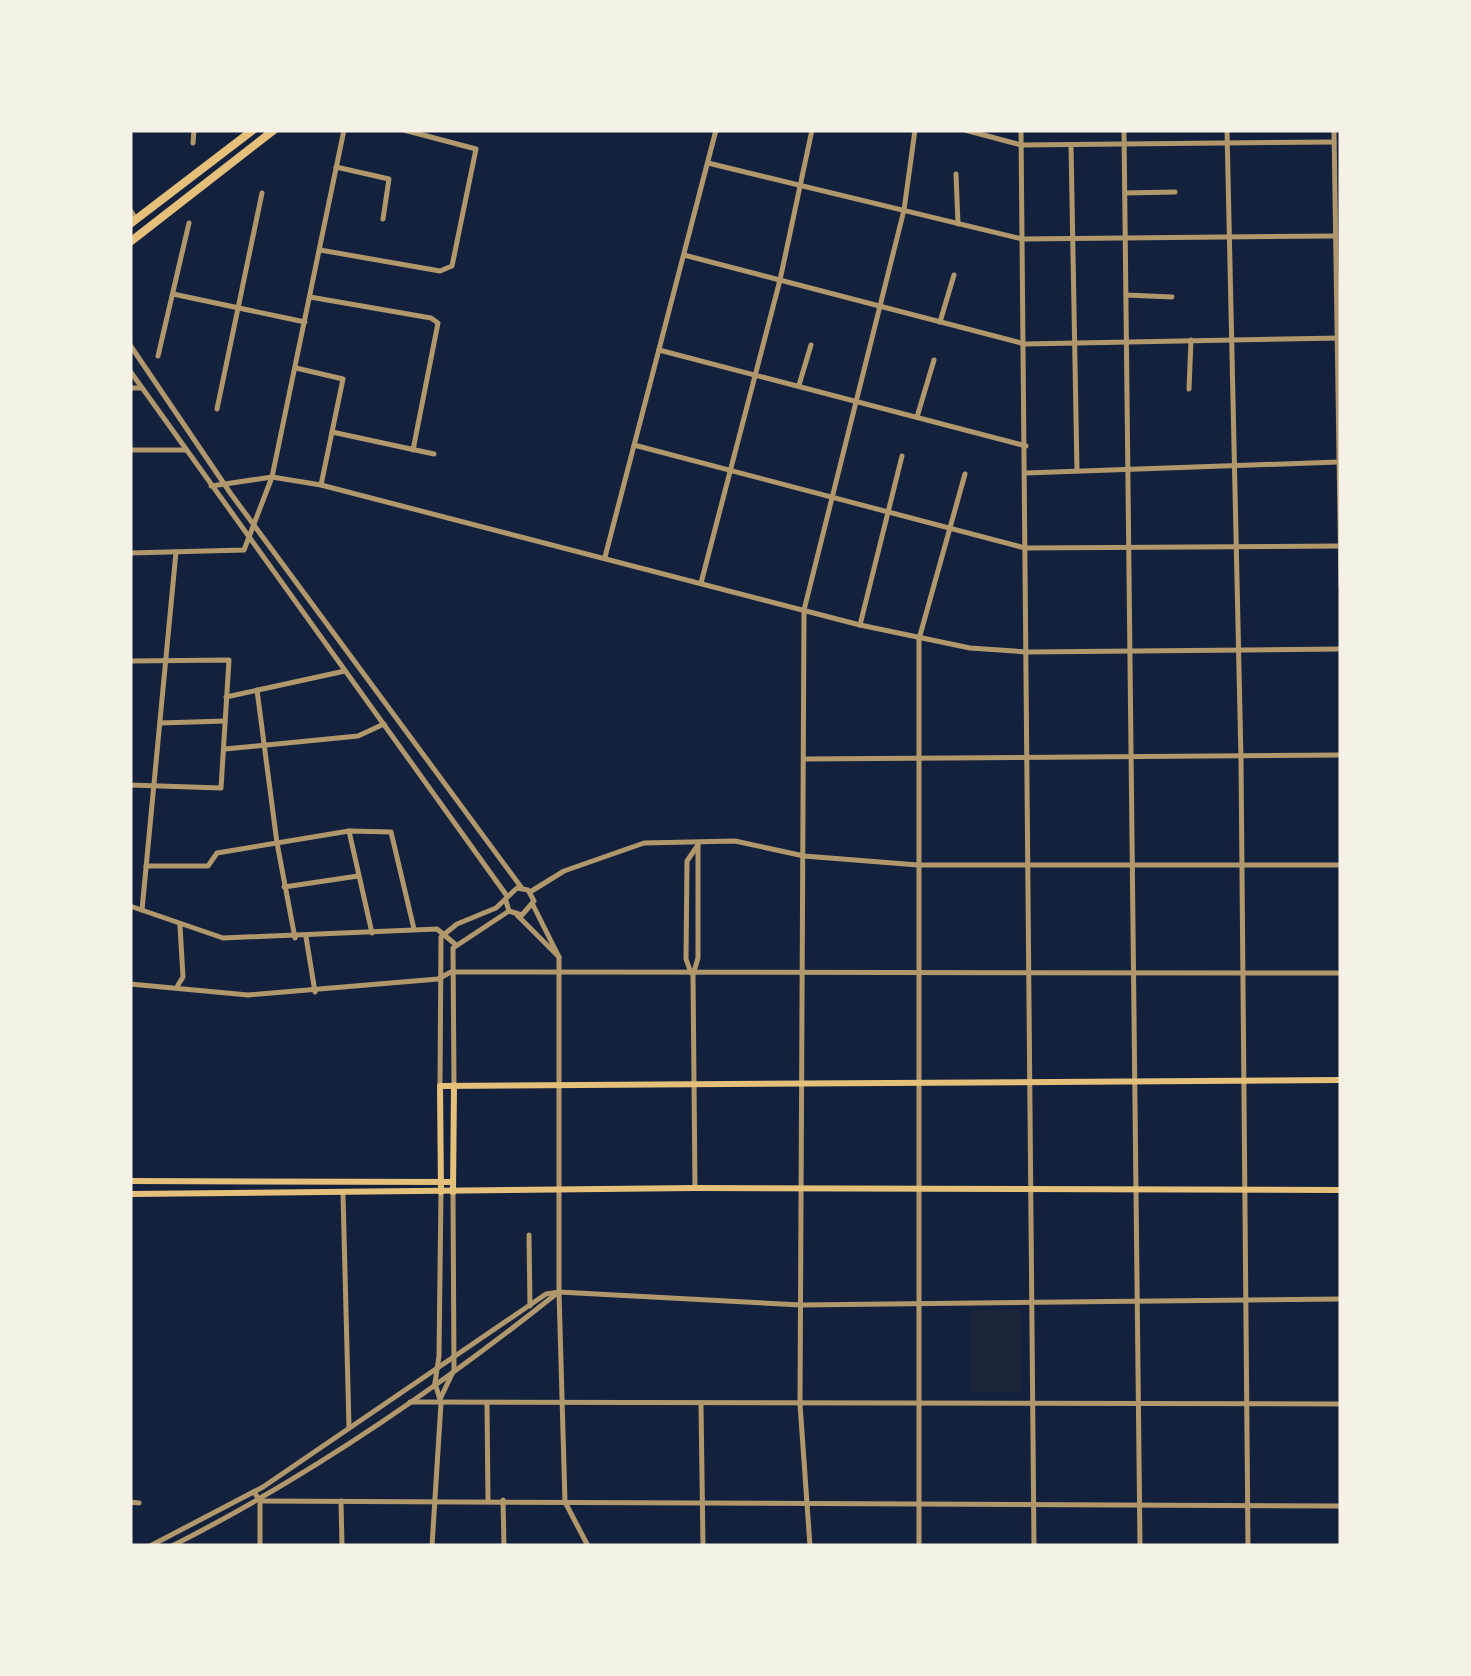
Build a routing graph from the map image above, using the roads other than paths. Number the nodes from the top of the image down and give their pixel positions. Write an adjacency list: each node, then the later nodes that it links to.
1 (194, 130): 15 (street)
2 (253, 130): 30 (main road)
3 (274, 130): 38 (main road)
4 (344, 130): 21 (street)
5 (404, 130): 39 (street)
6 (716, 130): 20 (street)
7 (812, 130): 23 (street)
8 (915, 130): 28 (street)
9 (965, 130): 19 (street)
10 (1021, 130): 19 (street)
11 (1124, 130): 17 (street)
12 (1227, 130): 16 (street)
13 (1334, 130): 14 (street)
14 (1334, 142): 16 (street); 33 (street)
15 (194, 143)
16 (1227, 143): 17 (street); 34 (street)
17 (1124, 144): 18 (street); 26 (street)
18 (1071, 145): 19 (street); 36 (street)
19 (1021, 146): 35 (street)
20 (708, 162): 23 (street); 40 (street)
21 (336, 168): 29 (street); 39 (street)
22 (956, 174): 32 (street)
23 (799, 184): 28 (street); 42 (street)
24 (1175, 192): 26 (street)
25 (262, 193): 48 (street)
26 (1125, 193): 37 (street)
27 (130, 210): 30 (street)
28 (904, 210): 32 (street); 47 (street)
29 (383, 219)
30 (133, 221)
31 (188, 223): 43 (street)
32 (958, 224): 35 (street)
33 (1334, 236): 34 (street); 52 (street)
34 (1228, 237): 37 (street); 51 (street)
35 (1022, 238): 36 (street); 56 (street)
36 (1073, 238): 37 (street); 55 (street)
37 (1126, 238): 44 (street)
38 (130, 242)
39 (320, 250): 46 (street)
40 (684, 255): 42 (street); 59 (street)
41 (954, 275): 50 (street)
42 (780, 280): 47 (street); 64 (street)
43 (173, 294): 48 (street); 60 (street)
44 (1126, 295): 45 (street); 54 (street)
45 (1172, 296)
46 (310, 297): 49 (street); 77 (street)
47 (879, 306): 50 (street); 69 (street)
48 (238, 308): 49 (street); 70 (street)
49 (305, 322): 62 (street)
50 (940, 322): 56 (street)
51 (1229, 338): 52 (street); 53 (street); 81 (street)
52 (1339, 338): 80 (street)
53 (1191, 340): 54 (street); 68 (street)
54 (1127, 341): 55 (street); 82 (street)
55 (1074, 343): 56 (street); 84 (street)
56 (1025, 344): 74 (street)
57 (130, 345): 88 (street)
58 (810, 346): 65 (street)
59 (659, 350): 64 (street); 73 (street)
60 (158, 356)
61 (934, 360): 71 (street)
62 (296, 368): 72 (street); 87 (street)
63 (130, 371): 67 (street)
64 (756, 372): 65 (street); 83 (street)
65 (799, 385): 69 (street)
66 (130, 388): 67 (street)
67 (142, 388): 76 (street)
68 (1189, 390)
69 (857, 402): 71 (street); 91 (street)
70 (217, 409)
71 (917, 418): 74 (street)
72 (332, 432): 77 (street); 89 (street)
73 (634, 445): 83 (street); 102 (street)
74 (1026, 446): 85 (street)
75 (130, 450): 76 (street)
76 (186, 450): 90 (street)
77 (413, 450): 78 (street)
78 (434, 454)
79 (902, 456): 92 (street)
80 (1340, 462): 81 (street); 97 (street)
81 (1235, 465): 82 (street); 96 (street)
82 (1129, 468): 84 (street); 99 (street)
83 (731, 471): 91 (street); 103 (street)
84 (1076, 471): 85 (street)
85 (1026, 472): 98 (street)
86 (965, 474): 94 (street)
87 (272, 477): 88 (street); 89 (street); 93 (street)
88 (224, 484): 90 (street); 93 (street)
89 (321, 484): 102 (street)
90 (212, 486): 95 (street)
91 (832, 498): 92 (street); 105 (street)
92 (886, 512): 94 (street); 106 (street)
93 (252, 522): 95 (street); 142 (street)
94 (948, 529): 98 (street); 107 (street)
95 (249, 538): 100 (street); 114 (street)
96 (1236, 545): 97 (street); 99 (street); 109 (street)
97 (1341, 546): 104 (street)
98 (1026, 548): 99 (street); 111 (street)
99 (1131, 548): 110 (street)
100 (176, 552): 101 (street); 112 (street)
101 (130, 553)
102 (605, 556): 103 (street)
103 (702, 583): 105 (street)
104 (1341, 585)
105 (804, 610): 106 (street); 126 (street)
106 (860, 625): 107 (street)
107 (919, 639): 111 (street); 123 (street)
108 (1341, 649): 109 (street)
109 (1238, 650): 110 (street); 127 (street)
110 (1132, 651): 111 (street); 125 (street)
111 (1027, 652): 124 (street)
112 (166, 659): 113 (street); 116 (street); 118 (street)
113 (130, 661)
114 (344, 671): 115 (street); 119 (street)
115 (258, 690): 116 (street); 120 (street)
116 (226, 696): 117 (street)
117 (225, 721): 118 (street); 121 (street)
118 (160, 723): 129 (street)
119 (384, 724): 120 (street); 144 (street)
120 (262, 745): 121 (street); 131 (street)
121 (224, 749): 129 (street)
122 (1341, 756): 127 (street)
123 (916, 758): 124 (street); 126 (street); 136 (street)
124 (1026, 758): 125 (street); 138 (street)
125 (1134, 758): 127 (street); 137 (street)
126 (804, 759): 133 (street)
127 (1240, 759): 139 (street)
128 (130, 785): 129 (street)
129 (152, 786): 135 (street)
130 (349, 831): 131 (street); 140 (street); 151 (street)
131 (277, 843): 135 (street); 141 (street)
132 (698, 845): 133 (street); 143 (street); 163 (street); 163 (street)
133 (804, 856): 136 (street); 166 (street)
134 (1341, 865): 139 (street)
135 (146, 866): 147 (street)
136 (918, 866): 138 (street); 162 (street)
137 (1135, 866): 138 (street); 139 (street); 159 (street)
138 (1025, 868): 164 (street)
139 (1241, 868): 160 (street)
140 (358, 876): 141 (street); 152 (street)
141 (284, 887): 155 (street)
142 (521, 888): 143 (street); 144 (street)
143 (530, 892): 145 (street)
144 (506, 899): 148 (street); 153 (street)
145 (533, 905): 149 (street); 157 (street)
146 (130, 906): 147 (street)
147 (142, 910): 150 (street)
148 (510, 911): 149 (street); 156 (street)
149 (517, 915): 157 (street)
150 (180, 926): 155 (street); 169 (street)
151 (414, 929): 152 (street); 153 (street)
152 (372, 933): 154 (street)
153 (443, 935): 156 (street); 167 (street)
154 (306, 937): 155 (street); 170 (street)
155 (295, 938)
156 (455, 944): 158 (street)
157 (559, 957): 165 (street)
158 (451, 972): 165 (street); 167 (street); 179 (street)
159 (1134, 973): 160 (street); 164 (street); 172 (street)
160 (1244, 973): 161 (street); 174 (street)
161 (1341, 973)
162 (916, 974): 164 (street); 166 (street); 176 (street)
163 (692, 975): 165 (street); 166 (street); 175 (street)
164 (1028, 975): 171 (street)
165 (560, 976): 177 (street)
166 (804, 976): 178 (street)
167 (438, 979): 170 (street); 180 (street)
168 (130, 984): 169 (street)
169 (178, 985): 170 (street)
170 (316, 992)
171 (1031, 1080): 172 (main road); 176 (main road); 185 (street)
172 (1136, 1080): 174 (main road); 186 (street)
173 (1341, 1080): 174 (main road)
174 (1242, 1081): 187 (street)
175 (692, 1082): 177 (main road); 178 (main road); 184 (street)
176 (921, 1082): 178 (main road); 189 (street)
177 (561, 1083): 179 (main road); 191 (street)
178 (803, 1084): 188 (street)
179 (454, 1085): 180 (main road); 182 (main road)
180 (440, 1086): 183 (main road)
181 (130, 1182): 183 (main road)
182 (452, 1182): 183 (main road); 193 (main road)
183 (441, 1183): 192 (main road)
184 (695, 1188): 188 (main road); 191 (main road)
185 (1032, 1188): 186 (main road); 189 (main road); 201 (street)
186 (1137, 1188): 187 (main road); 199 (street)
187 (1242, 1188): 190 (main road); 200 (street)
188 (802, 1189): 189 (main road); 203 (street)
189 (921, 1190): 202 (street)
190 (1341, 1190)
191 (562, 1191): 193 (main road); 197 (street)
192 (441, 1192): 193 (main road); 195 (main road); 206 (street)
193 (453, 1192): 205 (street)
194 (130, 1194): 195 (main road)
195 (343, 1194): 220 (street)
196 (529, 1235): 204 (street)
197 (558, 1292): 203 (street); 204 (street); 207 (street); 218 (street)
198 (1341, 1299): 200 (street)
199 (1138, 1300): 200 (street); 201 (street); 212 (street)
200 (1244, 1300): 214 (street)
201 (1032, 1301): 202 (street); 211 (street)
202 (923, 1302): 203 (street); 210 (street)
203 (801, 1304): 216 (street)
204 (530, 1306): 205 (street)
205 (454, 1356): 206 (street); 207 (street)
206 (438, 1366): 208 (street); 220 (street)
207 (454, 1370): 208 (street); 209 (street)
208 (435, 1383): 209 (street); 213 (street)
209 (441, 1400): 213 (street); 215 (street); 227 (street)
210 (919, 1401): 211 (street); 216 (street); 232 (street)
211 (1034, 1401): 212 (street); 233 (street)
212 (1139, 1401): 214 (street); 234 (street)
213 (407, 1402): 225 (street)
214 (1245, 1402): 217 (street); 236 (street)
215 (488, 1404): 218 (street); 223 (street)
216 (800, 1404): 219 (street); 229 (street)
217 (1341, 1404)
218 (562, 1405): 219 (street); 228 (street)
219 (702, 1405): 231 (street)
220 (348, 1427): 221 (street)
221 (254, 1492): 225 (street); 237 (street)
222 (341, 1500): 225 (street); 227 (street); 240 (street)
223 (488, 1500): 224 (street); 227 (street)
224 (504, 1500): 228 (street); 242 (street)
225 (260, 1501): 238 (street); 239 (street)
226 (130, 1502): 230 (street)
227 (434, 1502): 241 (street)
228 (566, 1502): 231 (street); 243 (street)
229 (809, 1503): 231 (street); 232 (street); 245 (street)
230 (139, 1504)
231 (702, 1504): 244 (street)
232 (918, 1504): 233 (street); 246 (street)
233 (1034, 1506): 234 (street); 247 (street)
234 (1139, 1506): 236 (street); 248 (street)
235 (1341, 1506): 236 (street)
236 (1245, 1508): 249 (street)
237 (150, 1546)
238 (172, 1546)
239 (260, 1546)
240 (342, 1546)
241 (432, 1546)
242 (504, 1546)
243 (588, 1546)
244 (703, 1546)
245 (810, 1546)
246 (920, 1546)
247 (1034, 1546)
248 (1140, 1546)
249 (1248, 1546)

